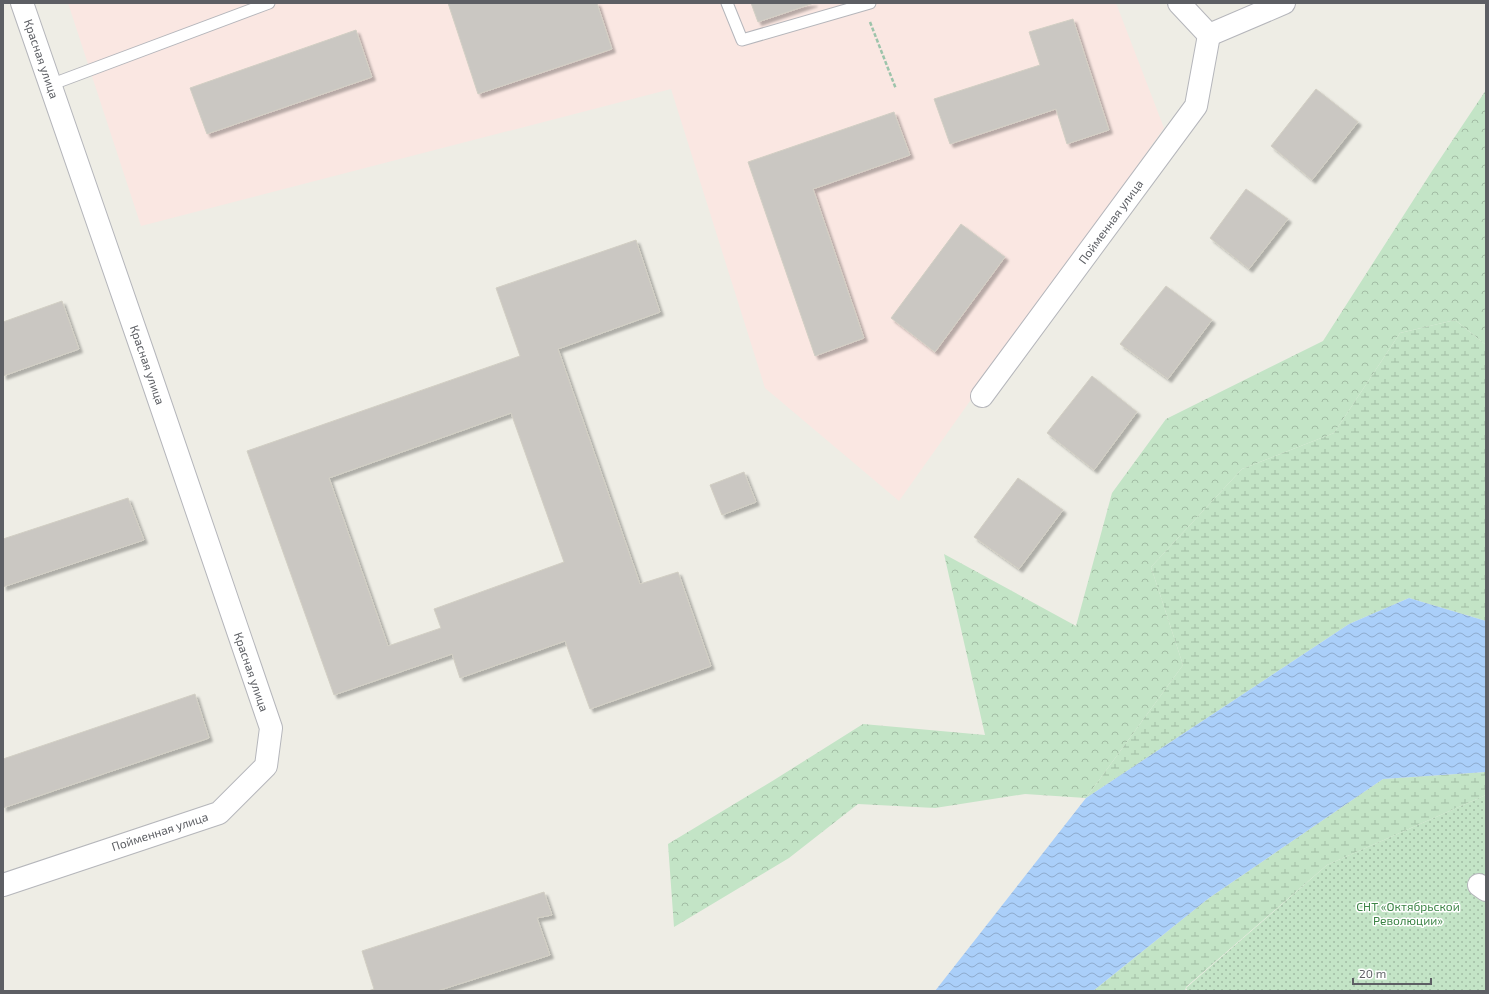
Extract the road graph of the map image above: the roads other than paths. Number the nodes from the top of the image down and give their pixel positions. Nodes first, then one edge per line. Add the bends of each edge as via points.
1 (22, 3) edge
2 (270, 3) edge
3 (727, 3) edge
4 (1179, 3) edge
5 (1284, 3) edge
6 (867, 4) edge
7 (1209, 35) junction
8 (50, 86) junction
9 (982, 396) dead end
10 (271, 728) joint
11 (1486, 883) edge
12 (3, 885) edge
13 (1486, 890) edge

1 - 8 street, Красная улица
2 - 8 lane
3 - 6 lane via 742,40
4 - 7 street
5 - 7 street
7 - 9 street, Пойменная улица via 1196,106
8 - 10 street, Красная улица
10 - 12 street, Пойменная улица via 266,766 219,813
11 - 13 street via 1479,885

